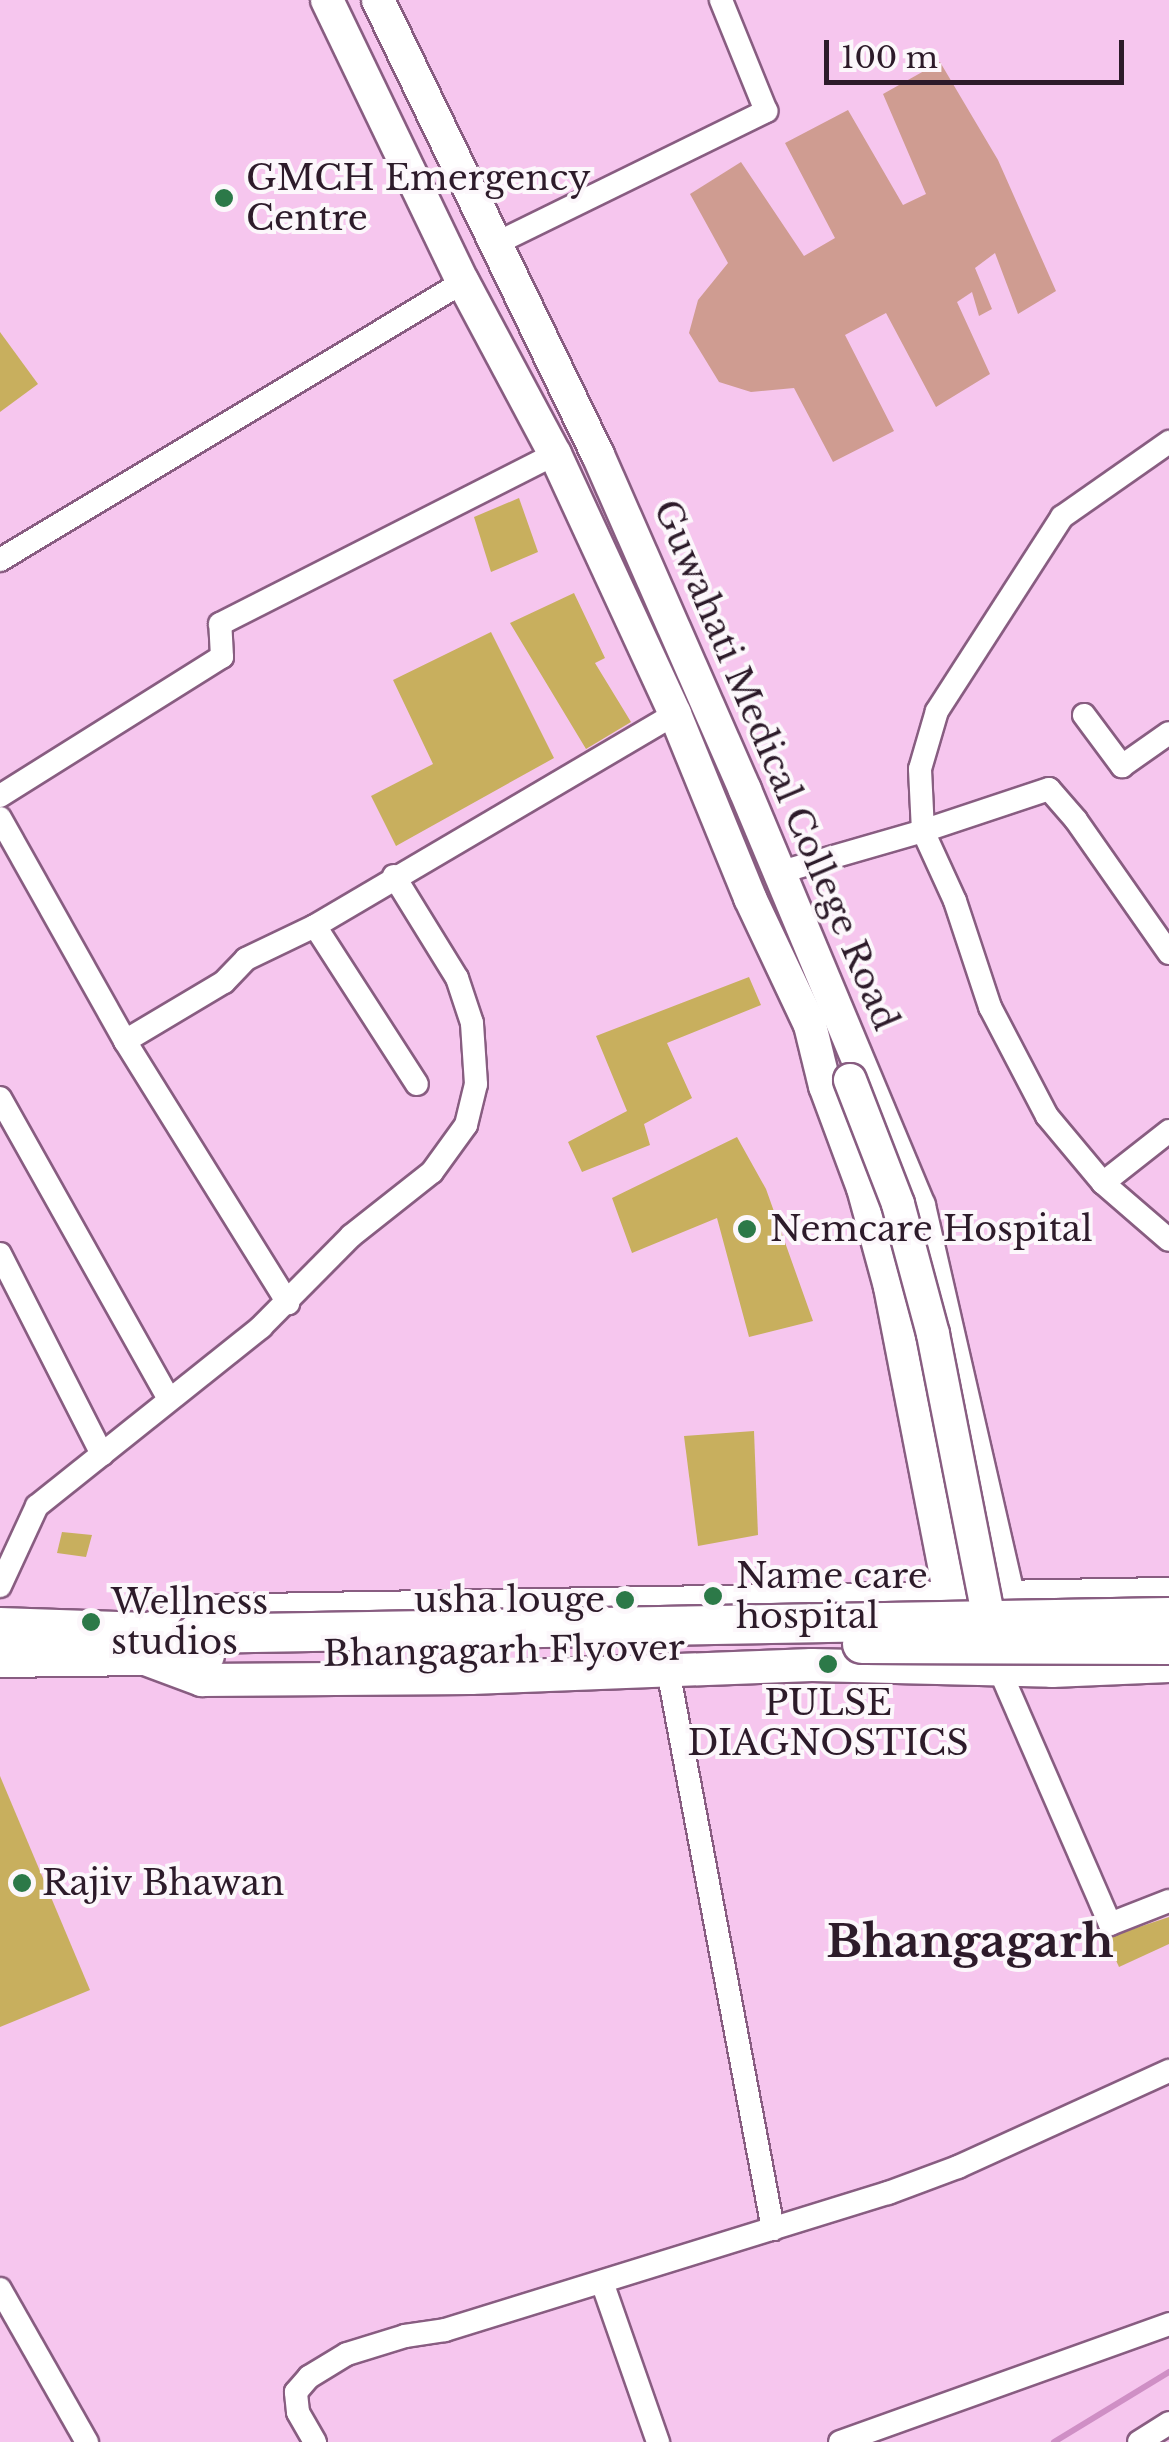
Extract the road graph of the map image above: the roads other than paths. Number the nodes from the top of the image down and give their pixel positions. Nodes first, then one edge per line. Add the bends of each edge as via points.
1 (327, 0) edge
2 (378, 0) edge
3 (721, 0) edge
4 (497, 242) junction
5 (463, 282) junction
6 (1166, 451) edge
7 (555, 454) junction
8 (0, 560) edge
9 (675, 714) junction
10 (1084, 715) dead end
11 (1169, 732) edge
12 (0, 796) edge
13 (0, 818) edge
14 (923, 831) junction
15 (780, 872) junction
16 (394, 876) junction
17 (315, 926) junction
18 (1169, 953) edge
19 (828, 1027) junction
20 (125, 1042) junction
21 (418, 1084) dead end
22 (0, 1098) edge
23 (1169, 1131) edge
24 (1103, 1183) junction
25 (1169, 1240) edge
26 (0, 1254) edge
27 (288, 1302) junction
28 (168, 1399) junction
29 (102, 1454) junction
30 (0, 1586) edge
31 (950, 1595) junction
32 (894, 1598) junction
33 (999, 1607) junction
34 (1167, 1607) edge
35 (0, 1627) edge
36 (139, 1644) junction
37 (201, 1644) junction
38 (1169, 1644) edge
39 (0, 1658) edge
40 (1169, 1666) edge
41 (899, 1669) junction
42 (668, 1670) junction
43 (1000, 1671) junction
44 (1169, 1901) edge
45 (1169, 2072) edge
46 (773, 2229) junction
47 (602, 2282) junction
48 (0, 2288) edge
49 (1169, 2324) edge
50 (1169, 2422) edge
51 (87, 2442) edge
52 (315, 2442) edge
53 (658, 2442) edge
54 (840, 2442) edge
55 (1139, 2442) edge

1 - 5 main road, Guwahati Medical College Road
2 - 4 main road, Guwahati Medical College Road
3 - 4 street via 766,112
4 - 15 main road, Guwahati Medical College Road
5 - 7 main road, Guwahati Medical College Road
5 - 8 street
6 - 14 street via 1062,517 937,711 920,768
7 - 9 main road, Guwahati Medical College Road
7 - 12 street via 220,624 222,657
9 - 16 street
9 - 19 main road, Guwahati Medical College Road via 750,898
10 - 11 street via 1122,766
13 - 20 street
14 - 15 street
14 - 18 street via 1049,789
14 - 24 street via 990,1007 1047,1116
15 - 19 main road, Guwahati Medical College Road
16 - 17 street
16 - 27 street via 457,978 472,1023 476,1084 466,1125 432,1172 351,1236
17 - 20 street via 246,959 224,982
17 - 21 street
19 - 31 main road, Guwahati Medical College Road via 824,1086 863,1188 890,1287
19 - 33 main road, bridge via 898,1204
19 - 33 main road, Guwahati Medical College Road via 919,1206
20 - 27 street
22 - 28 street
23 - 24 street
24 - 25 street
26 - 29 street
27 - 28 street
28 - 29 street
29 - 30 street via 37,1506
31 - 32 main road
31 - 33 main road
32 - 36 main road via 203,1611
32 - 41 main road
33 - 34 main road, Bhangagarh Flyover, bridge
33 - 37 main road, Bhangagarh Flyover, bridge
35 - 36 main road
36 - 37 main road, Bhangagarh Flyover
36 - 39 main road
36 - 42 main road via 202,1680
37 - 38 main road, Bhangagarh Flyover, bridge
40 - 43 main road
41 - 42 main road via 812,1664
41 - 43 main road
42 - 46 street
43 - 44 street via 1110,1924
45 - 46 street via 958,2167
46 - 47 street
47 - 52 street via 347,2354 296,2392 298,2412
47 - 53 street
48 - 51 street
49 - 54 street
50 - 55 street

